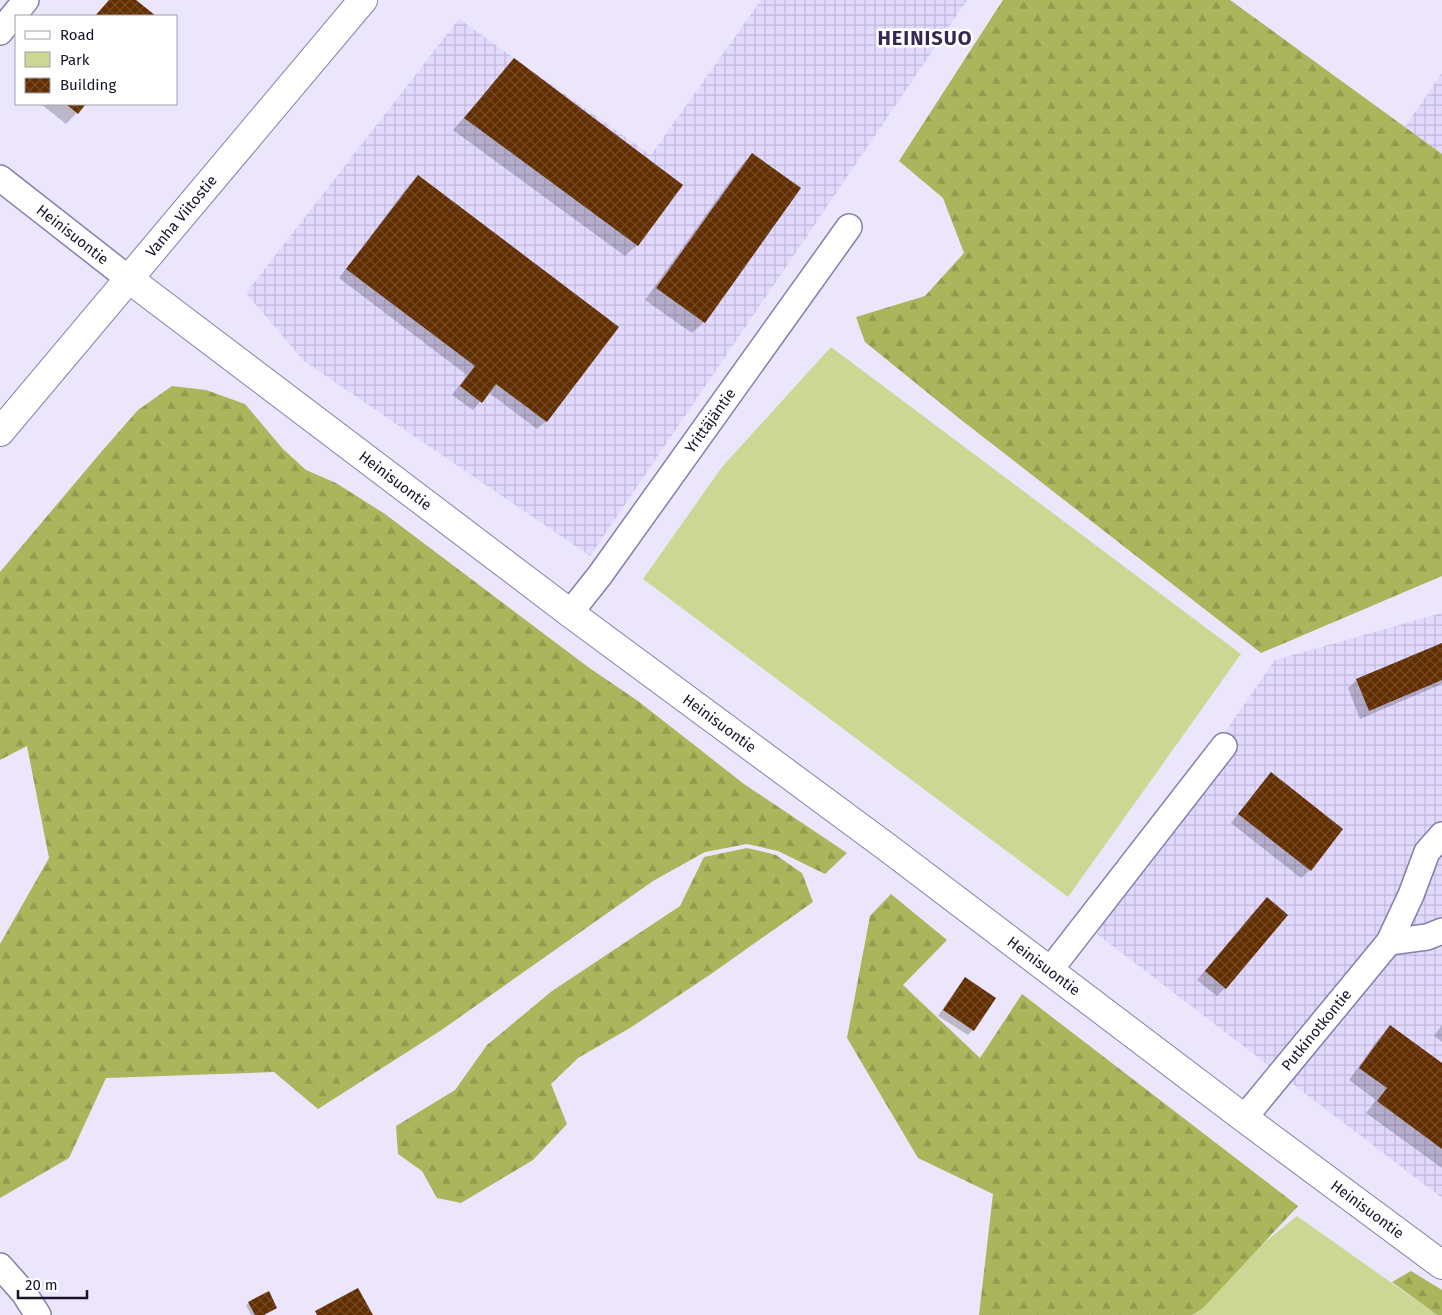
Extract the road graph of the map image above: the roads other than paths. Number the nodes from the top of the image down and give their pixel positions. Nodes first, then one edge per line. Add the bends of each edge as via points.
1 (26, 0) edge
2 (363, 0) edge
3 (0, 32) edge
4 (0, 178) edge
5 (849, 227) dead end
6 (129, 279) junction
7 (0, 432) edge
8 (570, 613) junction
9 (1224, 746) dead end
10 (1442, 834) edge
11 (1442, 931) edge
12 (1389, 942) junction
13 (1050, 970) junction
14 (1244, 1118) junction
15 (1442, 1265) edge
16 (0, 1266) edge
17 (38, 1315) edge

1 - 3 street
2 - 6 street, Vanha Viitostie
4 - 6 street, Heinisuontie
5 - 8 street, Yrittäjäntie
6 - 7 street, Vanha Viitostie
6 - 8 street, Heinisuontie
8 - 13 street, Heinisuontie
9 - 13 street
10 - 12 street, Putkinotkontie via 1427,852
11 - 12 street via 1427,937
12 - 14 street, Putkinotkontie
13 - 14 street, Heinisuontie
14 - 15 street, Heinisuontie
16 - 17 street

